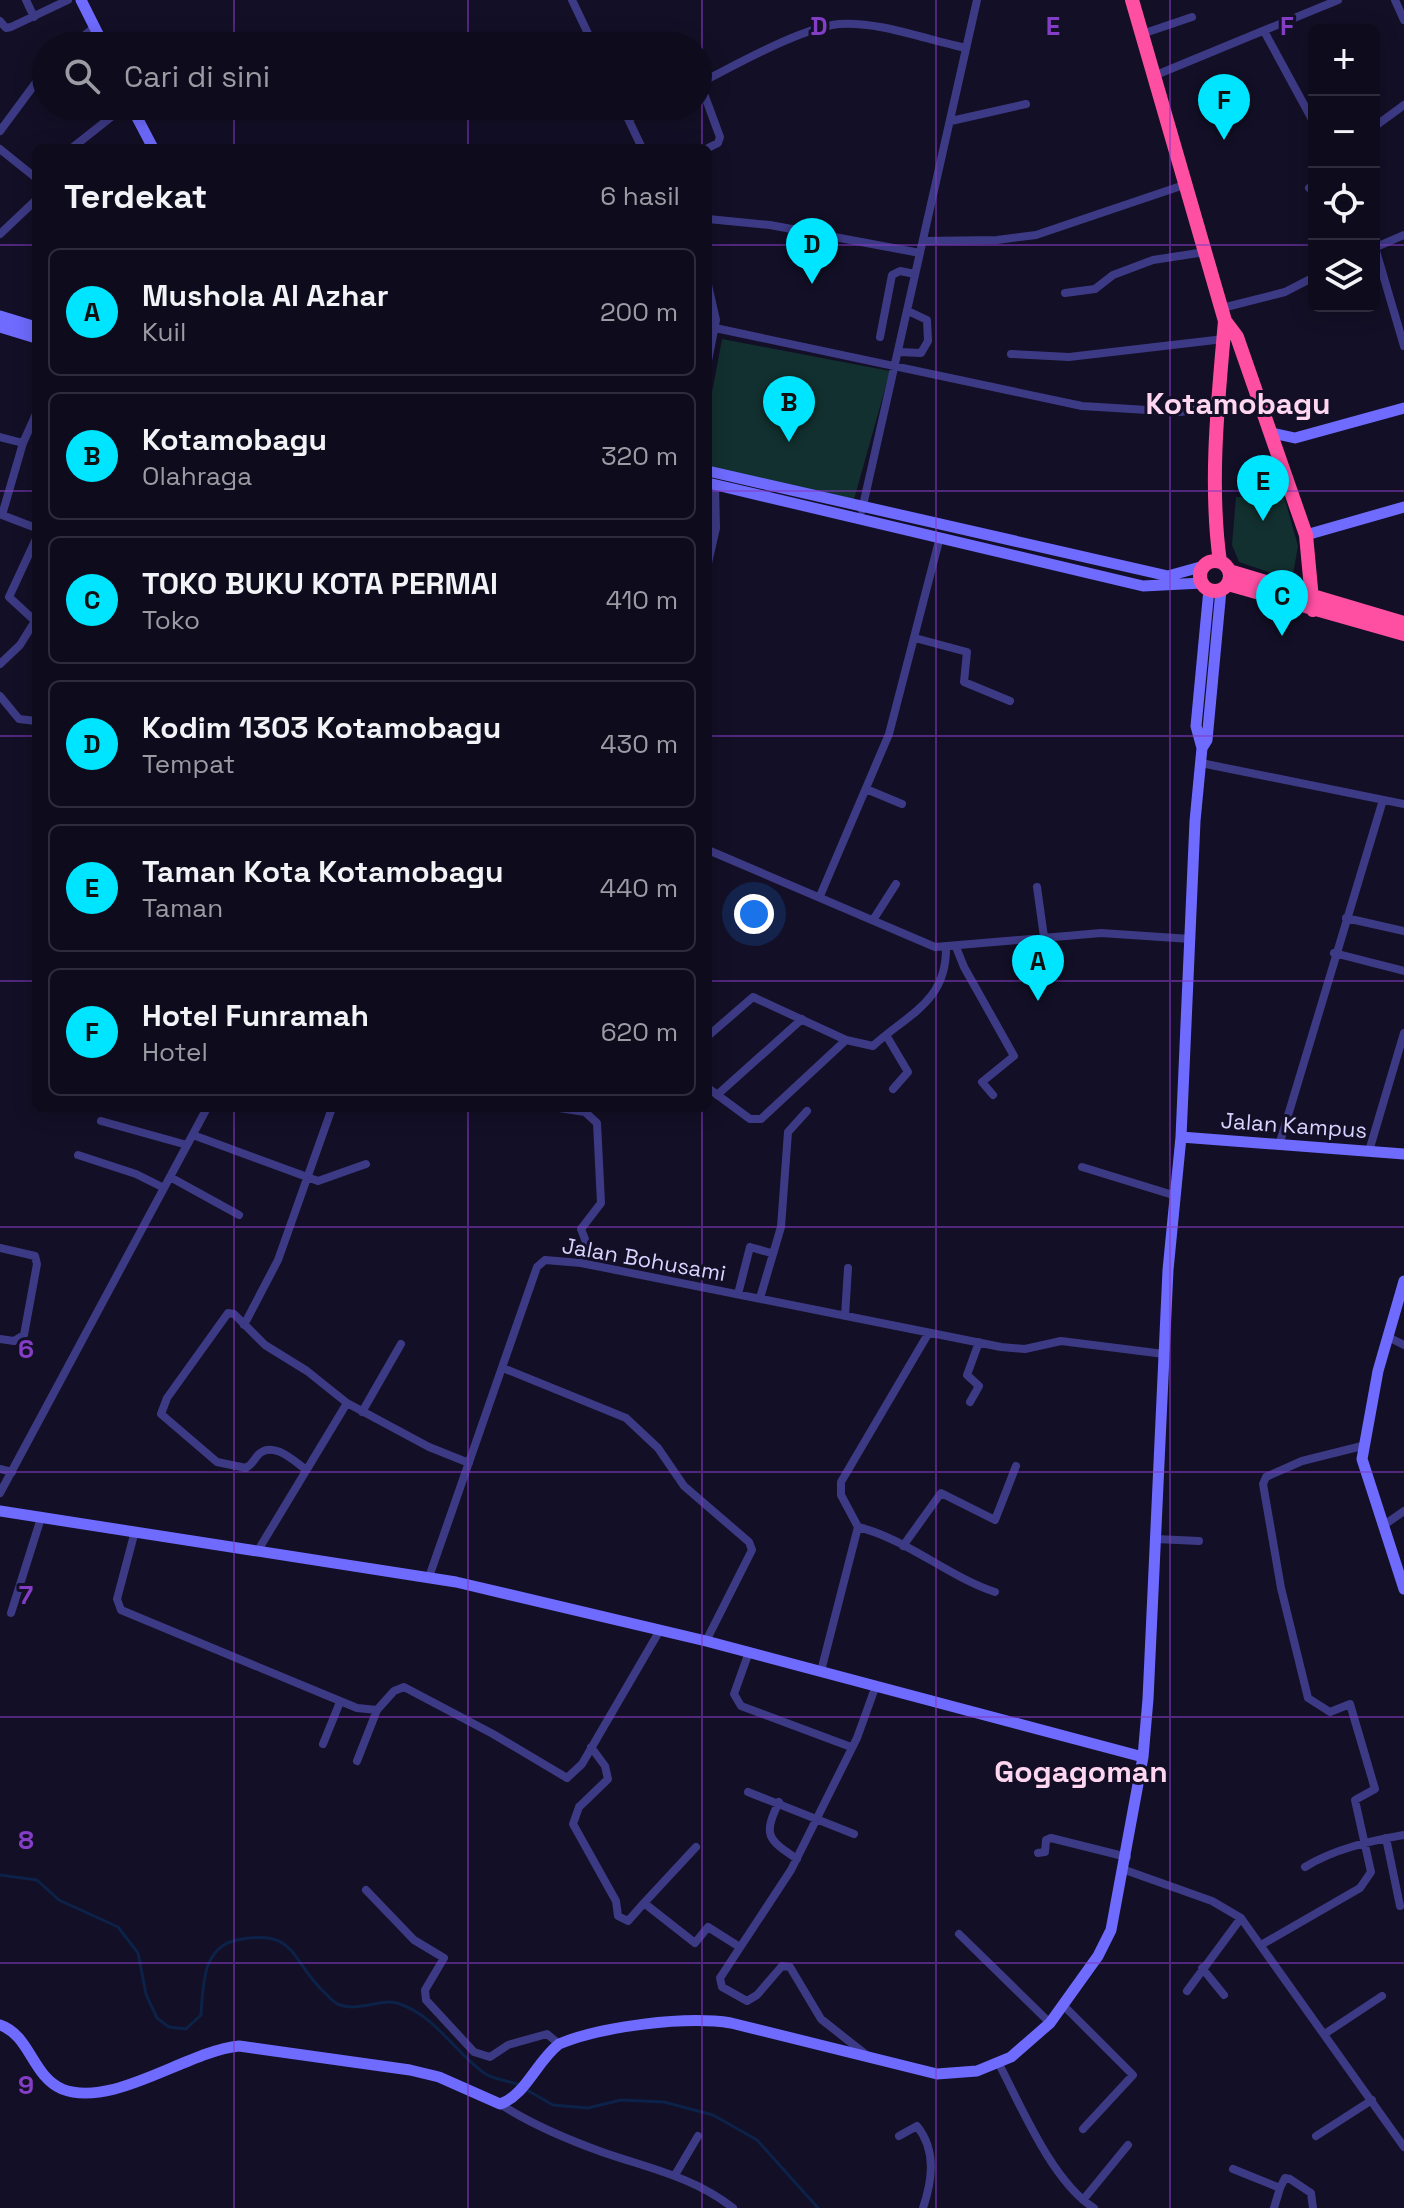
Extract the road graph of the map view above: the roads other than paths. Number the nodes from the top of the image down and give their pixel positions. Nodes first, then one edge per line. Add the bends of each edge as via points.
1 (26, 0) edge
2 (68, 0) edge
3 (81, 0) edge
4 (587, 0) edge
5 (977, 0) edge
6 (1132, 0) edge
7 (1338, 0) edge
8 (1395, 0) edge
9 (574, 4) edge
10 (34, 17) junction
11 (1192, 17) dead end
12 (1404, 20) edge
13 (2, 27) edge
14 (95, 27) junction
15 (1264, 31) junction
16 (89, 32) edge
17 (97, 32) edge
18 (587, 32) edge
19 (1142, 34) junction
20 (966, 48) junction
21 (1156, 75) junction
22 (712, 78) edge
23 (32, 88) edge
24 (1026, 104) dead end
25 (1404, 105) edge
26 (1308, 112) edge
27 (712, 117) edge
28 (109, 120) edge
29 (136, 120) edge
30 (628, 120) edge
31 (951, 121) junction
32 (1380, 123) edge
33 (0, 131) edge
34 (77, 144) edge
35 (151, 144) edge
36 (640, 144) edge
37 (712, 146) edge
38 (0, 149) edge
39 (32, 175) edge
40 (1184, 185) junction
41 (32, 203) edge
42 (712, 219) edge
43 (1, 230) edge
44 (1404, 235) edge
45 (923, 241) junction
46 (1380, 244) edge
47 (1205, 252) junction
48 (920, 253) junction
49 (1380, 266) edge
50 (915, 274) junction
51 (1308, 280) edge
52 (1065, 293) dead end
53 (908, 311) junction
54 (1224, 314) junction
55 (0, 316) edge
56 (32, 326) edge
57 (0, 327) edge
58 (712, 328) edge
59 (32, 337) edge
60 (880, 337) dead end
61 (1224, 339) junction
62 (1404, 346) edge
63 (900, 352) junction
64 (1011, 354) dead end
65 (1220, 365) junction
66 (1246, 365) junction
67 (897, 368) junction
68 (1220, 406) junction
69 (1404, 408) edge
70 (32, 423) edge
71 (1272, 433) junction
72 (0, 437) edge
73 (1295, 438) junction
74 (23, 443) junction
75 (1279, 456) junction
76 (712, 472) edge
77 (712, 484) edge
78 (712, 493) edge
79 (863, 507) junction
80 (1404, 507) edge
81 (1, 515) edge
82 (860, 520) junction
83 (32, 527) edge
84 (1306, 535) junction
85 (940, 537) junction
86 (712, 546) edge
87 (32, 548) edge
88 (1204, 566) joint
89 (1218, 580) junction
90 (1313, 604) junction
91 (32, 617) edge
92 (1404, 623) edge
93 (32, 627) edge
94 (1404, 634) edge
95 (915, 638) junction
96 (0, 664) edge
97 (0, 696) edge
98 (1010, 701) dead end
99 (32, 721) edge
100 (1201, 763) junction
101 (866, 789) junction
102 (1383, 800) junction
103 (902, 804) dead end
104 (1404, 804) edge
105 (712, 852) edge
106 (896, 884) dead end
107 (1037, 887) dead end
108 (820, 896) junction
109 (1346, 918) junction
110 (873, 920) junction
111 (1404, 931) edge
112 (1044, 937) junction
113 (1191, 939) junction
114 (956, 947) junction
115 (946, 949) junction
116 (1334, 953) junction
117 (1404, 971) edge
118 (802, 1019) junction
119 (712, 1033) edge
120 (1404, 1033) edge
121 (886, 1035) junction
122 (846, 1040) junction
123 (893, 1089) dead end
124 (712, 1091) edge
125 (717, 1095) junction
126 (993, 1095) dead end
127 (807, 1111) dead end
128 (205, 1112) edge
129 (331, 1112) edge
130 (585, 1112) edge
131 (101, 1121) dead end
132 (193, 1135) junction
133 (1181, 1137) junction
134 (1280, 1142) junction
135 (187, 1145) junction
136 (1369, 1151) junction
137 (1404, 1154) edge
138 (78, 1155) dead end
139 (366, 1164) dead end
140 (1082, 1167) dead end
141 (170, 1177) junction
142 (306, 1178) junction
143 (164, 1188) junction
144 (1173, 1195) junction
145 (239, 1215) dead end
146 (0, 1248) edge
147 (771, 1253) junction
148 (581, 1263) junction
149 (848, 1268) dead end
150 (1404, 1281) edge
151 (738, 1294) junction
152 (760, 1298) junction
153 (845, 1316) junction
154 (244, 1325) junction
155 (928, 1334) junction
156 (1388, 1337) junction
157 (0, 1339) edge
158 (979, 1342) junction
159 (401, 1344) dead end
160 (1404, 1345) edge
161 (1164, 1354) junction
162 (503, 1368) junction
163 (970, 1402) dead end
164 (347, 1403) junction
165 (362, 1412) junction
166 (1362, 1446) junction
167 (469, 1463) junction
168 (1016, 1466) dead end
169 (0, 1469) edge
170 (305, 1469) junction
171 (12, 1472) junction
172 (0, 1493) edge
173 (0, 1511) edge
174 (1404, 1511) edge
175 (41, 1518) junction
176 (1384, 1525) junction
177 (858, 1527) junction
178 (135, 1531) junction
179 (1156, 1539) junction
180 (1199, 1541) dead end
181 (903, 1546) junction
182 (257, 1552) junction
183 (429, 1577) junction
184 (1404, 1589) edge
185 (995, 1592) dead end
186 (11, 1613) dead end
187 (660, 1630) junction
188 (706, 1641) junction
189 (749, 1652) junction
190 (821, 1671) junction
191 (875, 1688) junction
192 (340, 1702) junction
193 (377, 1710) junction
194 (323, 1744) dead end
195 (591, 1747) junction
196 (851, 1747) junction
197 (1143, 1757) junction
198 (357, 1761) dead end
199 (748, 1792) dead end
200 (779, 1802) junction
201 (817, 1817) junction
202 (854, 1834) dead end
203 (1404, 1835) edge
204 (1386, 1838) junction
205 (1364, 1842) junction
206 (696, 1847) dead end
207 (1038, 1853) dead end
208 (1127, 1857) junction
209 (797, 1859) junction
210 (1305, 1867) dead end
211 (1125, 1870) junction
212 (366, 1890) dead end
213 (644, 1903) junction
214 (1400, 1906) dead end
215 (1241, 1918) junction
216 (959, 1934) dead end
217 (1261, 1945) junction
218 (738, 1946) junction
219 (1202, 1968) junction
220 (1187, 1991) dead end
221 (1224, 1995) dead end
222 (1382, 1996) dead end
223 (1063, 2005) junction
224 (1050, 2023) junction
225 (0, 2025) edge
226 (1326, 2033) junction
227 (559, 2044) junction
228 (869, 2057) junction
229 (999, 2064) junction
230 (1372, 2100) junction
231 (500, 2104) junction
232 (1083, 2129) dead end
233 (698, 2136) dead end
234 (899, 2136) dead end
235 (1316, 2136) dead end
236 (1128, 2145) dead end
237 (1404, 2147) edge
238 (1233, 2169) dead end
239 (675, 2175) junction
240 (1280, 2188) junction
241 (1083, 2200) junction
242 (733, 2208) edge
243 (923, 2208) edge
244 (1094, 2208) edge
245 (1274, 2208) edge
246 (1313, 2208) edge

1 - 10 street
2 - 10 street
3 - 14 street
4 - 9 street
5 - 20 street
6 - 19 highway
7 - 15 street
8 - 12 street
9 - 18 street
10 - 13 street
11 - 19 street
14 - 16 street
14 - 17 street
15 - 21 street
15 - 26 street
19 - 21 highway
20 - 22 street via 838,24
20 - 31 street
21 - 40 highway
23 - 33 street
24 - 31 street
25 - 32 street
27 - 37 street via 720,137
28 - 34 street
29 - 35 street
30 - 36 street
31 - 45 street
38 - 39 street
40 - 45 street via 1036,235
40 - 47 highway
41 - 43 street
42 - 48 street
44 - 46 street
45 - 48 street
47 - 52 street via 1153,260 1113,275 1095,289
47 - 54 highway
48 - 50 street
49 - 62 street
50 - 53 street
50 - 60 street via 892,275
51 - 54 street
53 - 63 street
53 - 63 street via 927,320 928,341 921,353
54 - 61 highway
54 - 66 highway
55 - 56 street
57 - 59 street
58 - 67 street
61 - 64 street via 1069,357
61 - 65 highway
63 - 67 street
65 - 66 highway
65 - 68 highway
66 - 71 highway
67 - 68 street via 1082,406 1180,412
67 - 79 street
68 - 89 highway
69 - 73 street
70 - 74 street
71 - 73 street
71 - 75 highway
72 - 74 street
73 - 75 street
74 - 81 street
75 - 84 highway
76 - 79 street
77 - 82 street
78 - 86 street
79 - 82 street
79 - 88 street via 1168,576
80 - 84 street
81 - 83 street
82 - 85 street
84 - 90 highway
85 - 89 street via 1143,586
85 - 95 street
87 - 91 street via 9,597
88 - 89 highway
89 - 90 highway
89 - 100 street
90 - 92 highway
90 - 94 highway
93 - 96 street
95 - 98 street via 967,652 964,682
95 - 101 street via 898,707
97 - 99 street via 19,719
100 - 102 street
100 - 113 street
101 - 103 street
101 - 108 street
102 - 104 street
102 - 109 street
105 - 108 street
106 - 110 street
107 - 112 street
108 - 110 street
109 - 111 street
109 - 116 street
110 - 115 street via 926,946
112 - 113 street via 1101,933
112 - 114 street
113 - 133 street
114 - 115 street
114 - 126 street via 1014,1056 982,1082
115 - 121 street via 944,979
116 - 117 street
116 - 134 street
118 - 119 street via 753,997
118 - 122 street
118 - 125 street
120 - 136 street
121 - 122 street via 868,1048
121 - 123 street via 908,1072
122 - 125 street via 761,1119 750,1119
124 - 125 street
127 - 147 street via 788,1132 782,1220
128 - 132 street
129 - 142 street
130 - 148 street via 597,1123 601,1203 581,1229 588,1247
131 - 135 street
132 - 135 street
132 - 142 street
133 - 134 street, Jalan Kampus
133 - 144 street
134 - 136 street, Jalan Kampus
135 - 141 street
136 - 137 street, Jalan Kampus
138 - 143 street
139 - 142 street via 325,1180
140 - 144 street
141 - 143 street
141 - 145 street
142 - 154 street via 278,1260
143 - 171 street
144 - 161 street
146 - 157 street via 28,1252 37,1264 24,1335 14,1341
147 - 151 street via 750,1247
147 - 152 street
148 - 151 street, Jalan Bohusami
148 - 162 street, Jalan Bohusami via 545,1260 537,1267
149 - 153 street
150 - 156 street
151 - 152 street, Jalan Bohusami
152 - 153 street, Jalan Bohusami
153 - 155 street, Jalan Bohusami
154 - 164 street
154 - 170 street via 232,1313 223,1316 161,1414 217,1462 246,1468 270,1450
155 - 158 street, Jalan Bohusami
155 - 177 street via 841,1482 844,1502
156 - 160 street
156 - 166 street
158 - 161 street, Jalan Bohusami via 1025,1349 1061,1341
158 - 163 street via 967,1375 979,1386
159 - 165 street
161 - 179 street
162 - 167 street, Jalan Bohusami
162 - 188 street via 626,1418 658,1448 684,1486 749,1542 752,1550
164 - 165 street
164 - 170 street
165 - 167 street
166 - 176 street
166 - 205 street via 1302,1461 1266,1477 1263,1484 1308,1698 1330,1712 1350,1704 1376,1785 1355,1800
167 - 183 street, Jalan Bohusami
168 - 181 street via 995,1520 941,1493
169 - 171 street
170 - 182 street
171 - 172 street
173 - 175 street
174 - 176 street
175 - 178 street
175 - 186 street
176 - 184 street
177 - 181 street
177 - 190 street
178 - 182 street
178 - 192 street via 117,1599 121,1610
179 - 180 street
179 - 197 street
181 - 185 street
182 - 183 street
183 - 187 street
187 - 188 street
187 - 195 street
188 - 189 street
189 - 190 street
189 - 196 street via 734,1694 741,1706
190 - 191 street
191 - 196 street
191 - 197 street
192 - 193 street
192 - 194 street
193 - 195 street via 404,1687 567,1778
193 - 198 street
195 - 213 street via 608,1779 579,1807 573,1824 616,1901 618,1916 628,1921
196 - 201 street
197 - 208 street
199 - 200 street
200 - 201 street
200 - 209 street via 768,1832 776,1845
201 - 202 street
201 - 209 street
203 - 204 street
204 - 205 street
204 - 214 street
205 - 210 street
205 - 217 street via 1371,1872 1366,1883
206 - 213 street
207 - 208 street via 1045,1852 1051,1838
208 - 211 street
209 - 218 street
211 - 215 street via 1212,1901
211 - 223 street via 1106,1942
212 - 227 street via 414,1940 444,1958 425,1990 426,2000 474,2052 490,2057 508,2045 547,2034
213 - 218 street via 695,1943 708,1927
215 - 217 street
215 - 219 street
216 - 224 street
217 - 226 street
218 - 228 street via 720,1978 722,1987 747,2001 782,1966 790,1967 821,2019
219 - 220 street
219 - 221 street
222 - 226 street
223 - 224 street
223 - 232 street via 1133,2075
224 - 229 street
225 - 231 street via 17,2035 48,2080 70,2092 127,2085 214,2050 239,2046 410,2070
226 - 230 street
227 - 228 street via 695,2019
227 - 231 street via 544,2056 520,2093
228 - 229 street via 950,2075
229 - 241 street via 1041,2143
230 - 235 street
230 - 237 street
231 - 239 street via 578,2143
233 - 239 street
234 - 243 street via 914,2126 922,2132 933,2175
236 - 241 street
238 - 240 street
239 - 242 street
240 - 245 street
240 - 246 street via 1285,2178 1290,2179 1311,2193
241 - 244 street

